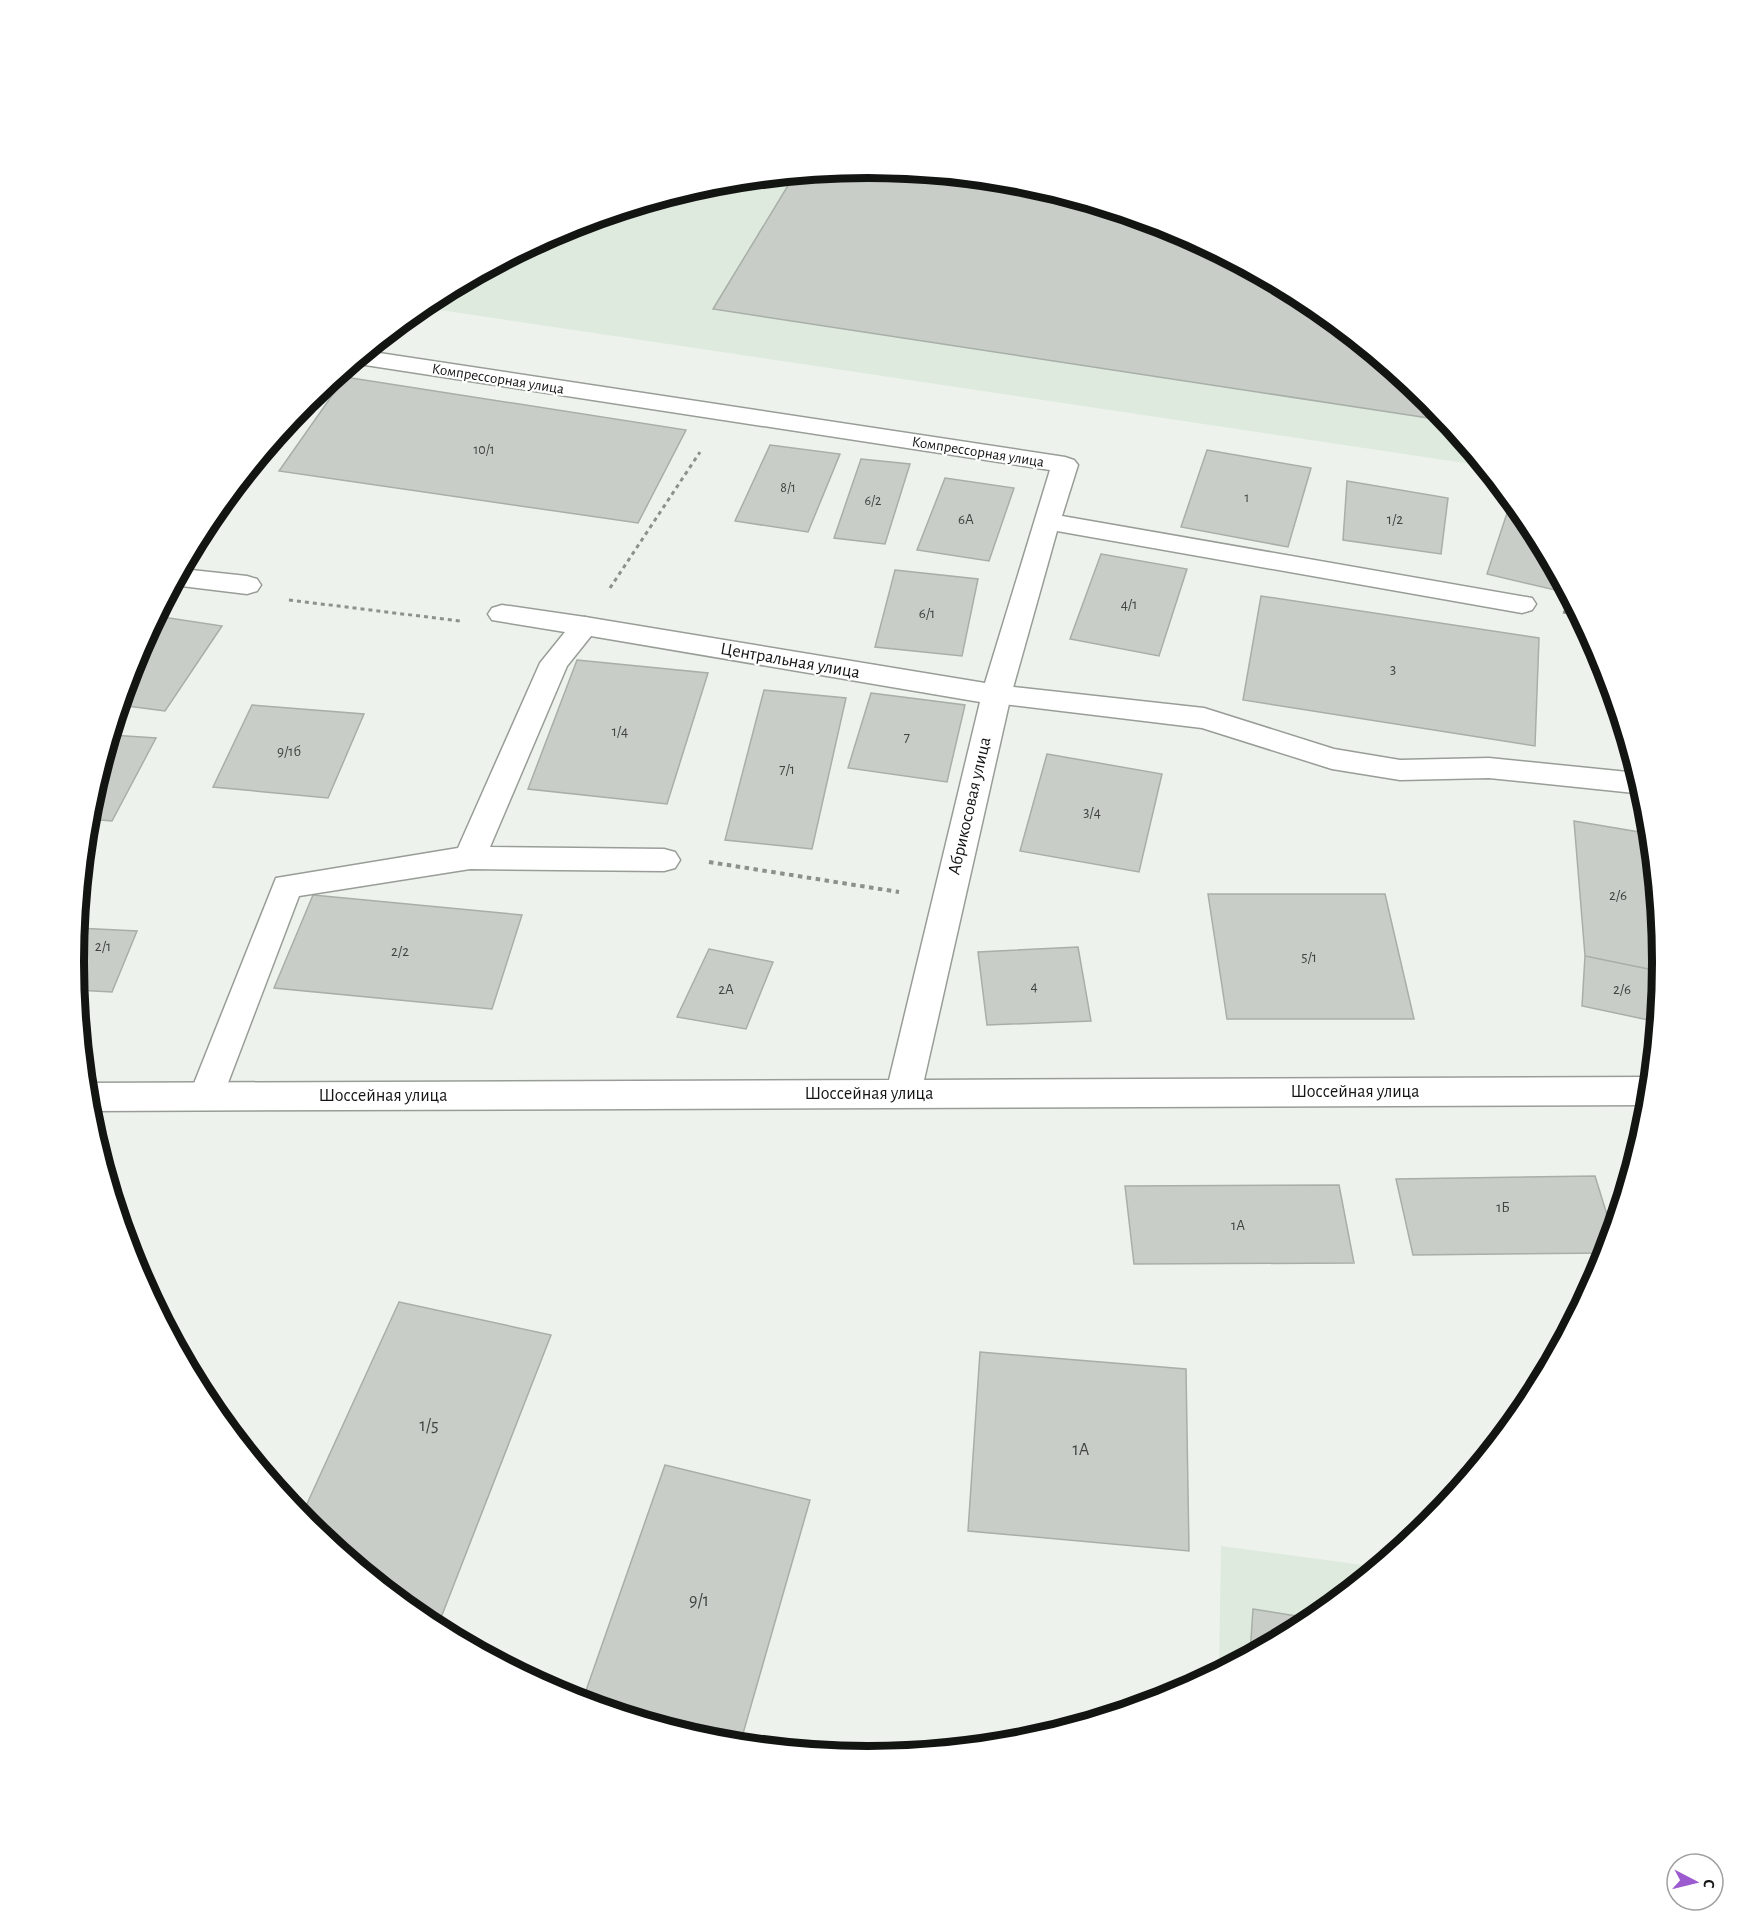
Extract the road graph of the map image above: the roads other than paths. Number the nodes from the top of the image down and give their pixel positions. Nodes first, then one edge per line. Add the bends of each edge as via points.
1 (368, 359) edge
2 (1047, 520) junction
3 (185, 578) edge
4 (247, 585) road end
5 (1522, 604) dead end
6 (502, 614) road end
7 (585, 626) junction
8 (996, 695) junction
9 (1632, 783) edge
10 (471, 858) junction
11 (664, 860) road end
12 (1642, 1091) edge
13 (903, 1094) junction
14 (206, 1096) junction
15 (96, 1097) edge

1 - 2 street, Компрессорная улица via 1065,465
2 - 5 street
2 - 8 street, Абрикосовая улица
3 - 4 street
6 - 7 street, Центральная улица
7 - 8 street, Центральная улица
7 - 10 street via 554,663
8 - 9 street, Центральная улица via 1204,718 1332,759 1400,770 1489,768
8 - 13 street, Абрикосовая улица
10 - 11 street
10 - 14 street via 287,886
12 - 13 street, Шоссейная улица
13 - 14 street, Шоссейная улица
14 - 15 street, Шоссейная улица

